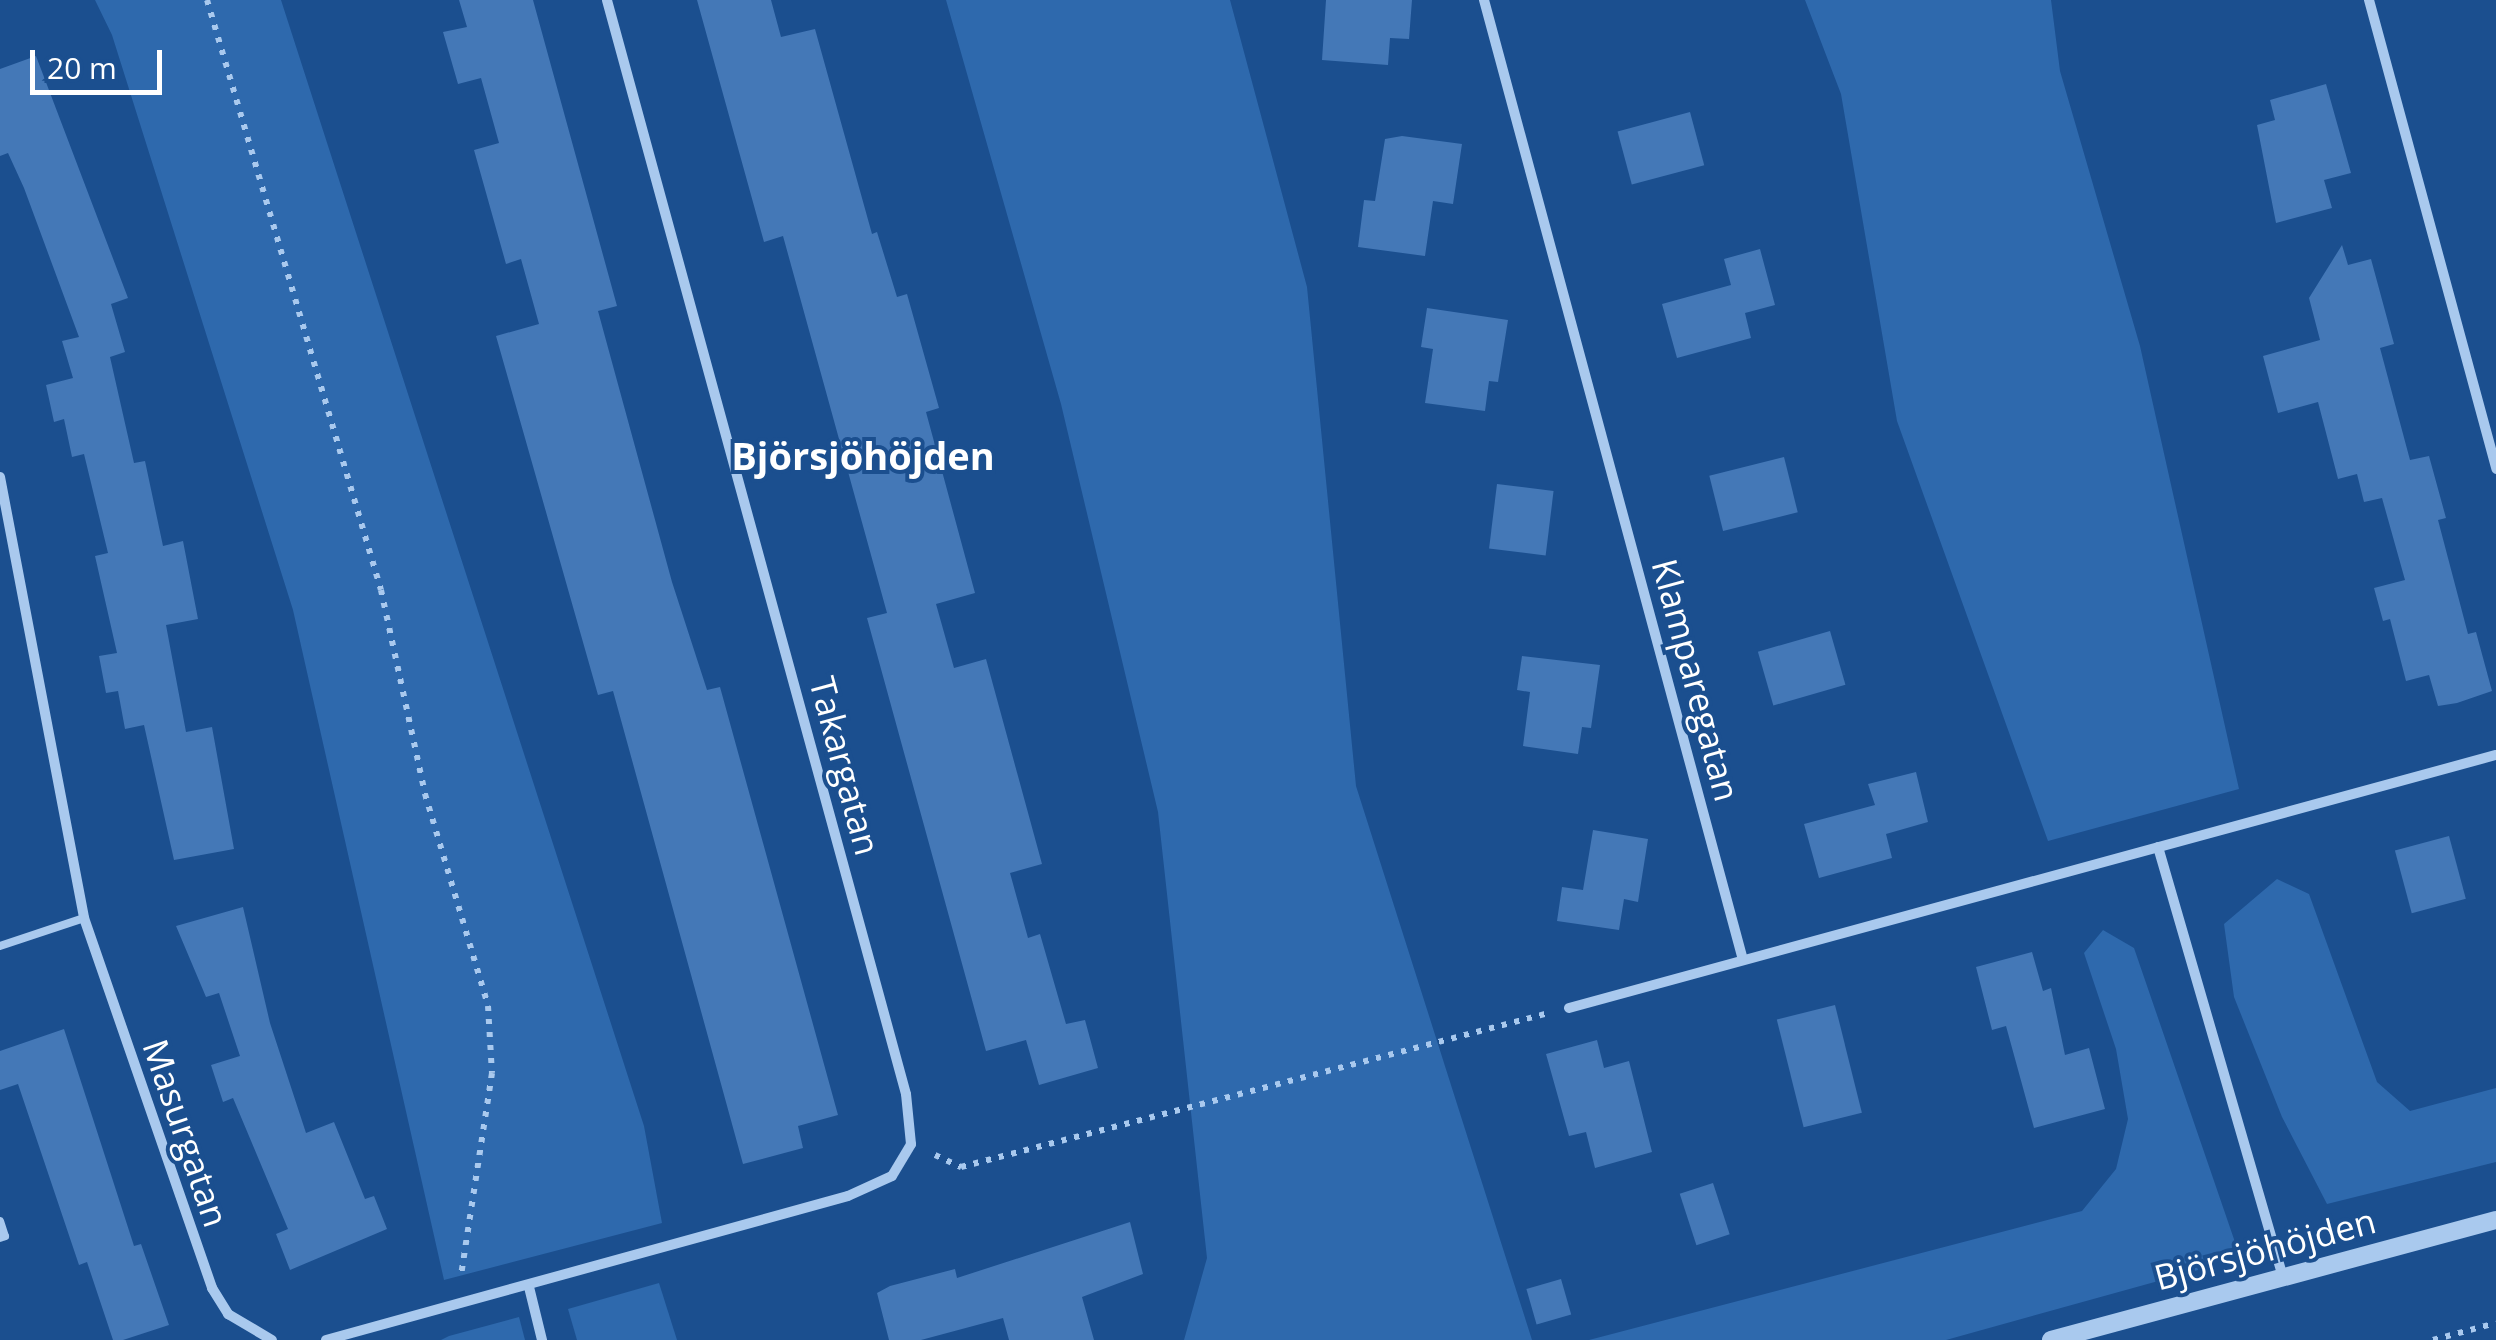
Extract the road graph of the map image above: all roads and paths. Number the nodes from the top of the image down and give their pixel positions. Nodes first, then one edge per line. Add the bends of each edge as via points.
1 (208, 0) edge
2 (608, 0) edge
3 (1484, 0) edge
4 (2370, 0) edge
5 (2496, 469) edge
6 (0, 477) edge
7 (2496, 755) edge
8 (2158, 847) junction
9 (84, 918) junction
10 (0, 946) edge
11 (1744, 960) junction
12 (1569, 1008) joint
13 (911, 1144) junction
14 (2496, 1220) edge
15 (0, 1222) edge
16 (0, 1238) edge
17 (2282, 1278) junction
18 (529, 1288) junction
19 (464, 1304) junction
20 (2496, 1323) edge
21 (272, 1340) edge
22 (326, 1340) edge
23 (542, 1340) edge
24 (2051, 1340) edge
25 (2433, 1340) edge

1 - 19 path via 381,590 425,794 488,1006 492,1073 460,1265
2 - 13 street, Takargatan via 906,1094
3 - 11 street, Klamparegatan
4 - 5 street
6 - 9 street, Masurgatan
7 - 8 street
8 - 11 street
8 - 17 street
9 - 10 lane
9 - 21 street, Masurgatan via 212,1288 228,1314
11 - 12 street
12 - 13 path via 961,1167
13 - 18 street via 892,1176 872,1188
14 - 17 street, Björsjöhöjden
15 - 16 lane
17 - 24 street, Björsjöhöjden
18 - 19 street
18 - 23 street
19 - 22 street
20 - 25 path

